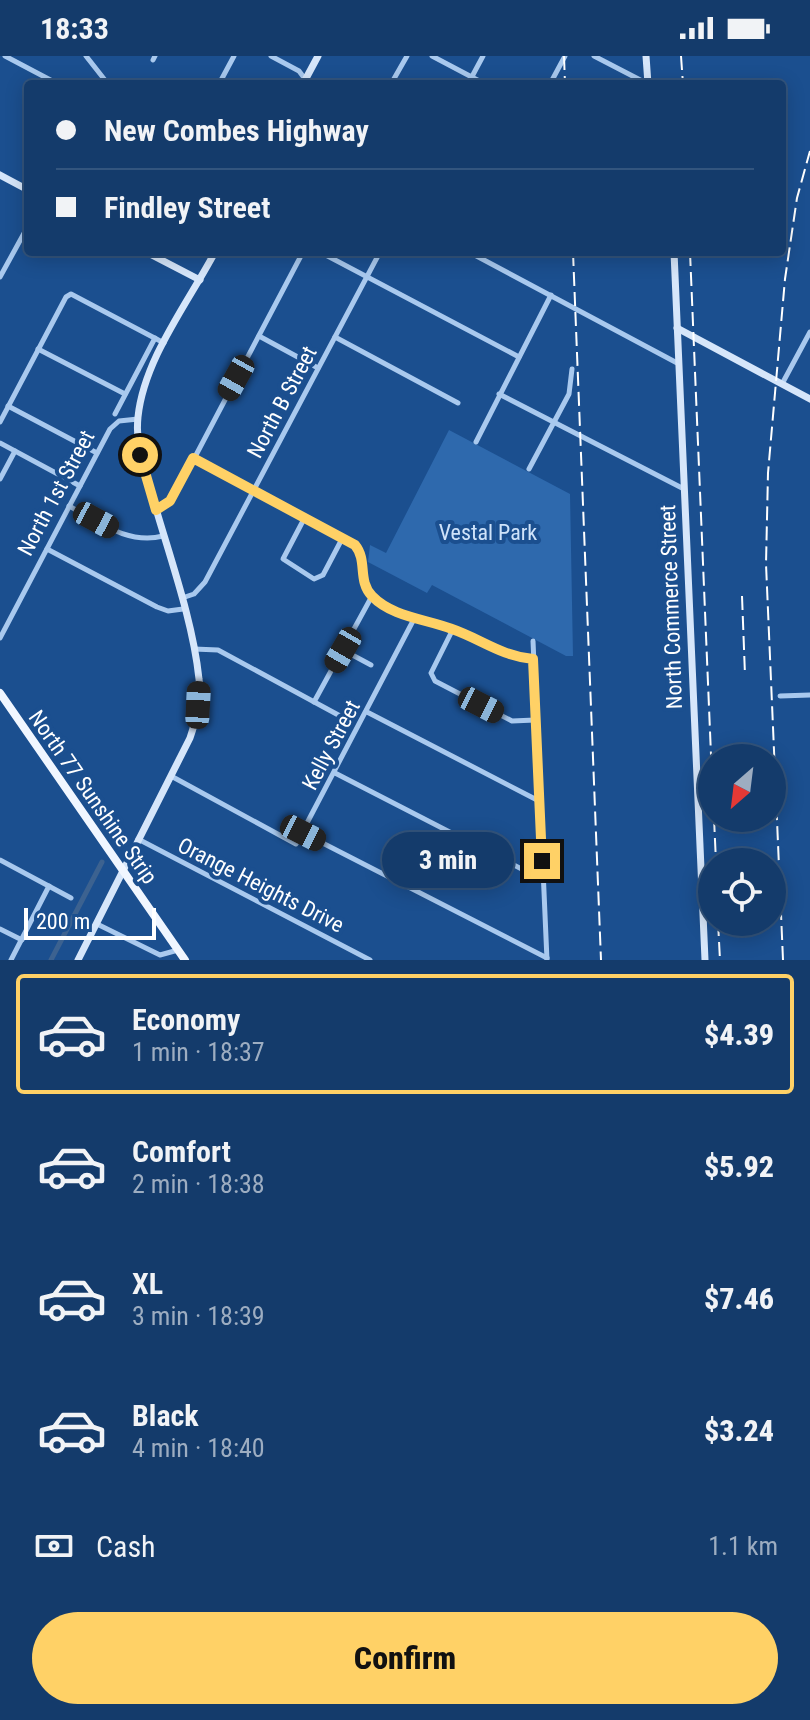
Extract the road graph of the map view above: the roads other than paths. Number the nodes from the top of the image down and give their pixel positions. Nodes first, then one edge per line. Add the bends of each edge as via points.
1 (5, 56) edge
2 (86, 56) edge
3 (234, 56) edge
4 (271, 56) edge
5 (318, 56) edge
6 (407, 56) edge
7 (432, 56) edge
8 (483, 56) edge
9 (565, 56) edge
10 (594, 56) edge
11 (646, 56) edge
12 (472, 77) junction
13 (50, 80) edge
14 (105, 80) edge
15 (221, 80) edge
16 (304, 80) edge
17 (306, 80) edge
18 (393, 80) edge
19 (470, 80) edge
20 (478, 80) edge
21 (552, 80) edge
22 (632, 80) edge
23 (648, 80) edge
24 (0, 175) edge
25 (24, 188) edge
26 (24, 233) edge
27 (154, 256) edge
28 (213, 256) edge
29 (301, 256) edge
30 (327, 256) edge
31 (378, 256) edge
32 (477, 256) edge
33 (674, 256) edge
34 (0, 277) edge
35 (366, 277) junction
36 (200, 280) junction
37 (551, 295) junction
38 (677, 328) junction
39 (810, 332) edge
40 (259, 336) junction
41 (335, 337) junction
42 (155, 338) junction
43 (165, 344) junction
44 (38, 349) junction
45 (519, 357) junction
46 (679, 364) junction
47 (318, 369) junction
48 (572, 369) dead end
49 (782, 384) junction
50 (125, 394) junction
51 (499, 394) junction
52 (810, 399) edge
53 (458, 403) dead end
54 (8, 406) junction
55 (115, 414) dead end
56 (138, 419) junction
57 (0, 422) edge
58 (553, 422) junction
59 (476, 442) dead end
60 (0, 443) edge
61 (15, 451) junction
62 (97, 453) junction
63 (193, 458) junction
64 (529, 469) dead end
65 (0, 479) edge
66 (80, 486) junction
67 (684, 489) junction
68 (254, 490) junction
69 (69, 506) junction
70 (156, 510) junction
71 (305, 517) junction
72 (163, 536) junction
73 (343, 537) junction
74 (47, 549) junction
75 (372, 596) junction
76 (180, 598) junction
77 (183, 609) junction
78 (414, 619) junction
79 (453, 629) junction
80 (0, 638) edge
81 (533, 641) dead end
82 (194, 649) junction
83 (343, 650) junction
84 (533, 659) junction
85 (371, 665) dead end
86 (0, 693) edge
87 (810, 695) edge
88 (780, 696) dead end
89 (314, 702) junction
90 (367, 712) junction
91 (342, 717) dead end
92 (536, 720) junction
93 (335, 773) junction
94 (170, 776) junction
95 (539, 801) junction
96 (303, 833) junction
97 (137, 839) junction
98 (0, 860) edge
99 (123, 872) junction
100 (543, 880) junction
101 (49, 886) junction
102 (71, 898) dead end
103 (97, 924) junction
104 (0, 929) edge
105 (22, 940) junction
106 (178, 950) junction
107 (547, 959) edge
108 (11, 960) edge
109 (78, 960) edge
110 (185, 960) edge
111 (370, 960) edge
112 (705, 960) edge

1 - 13 street
2 - 14 street
3 - 15 street
4 - 16 street via 299,71
5 - 17 street
6 - 18 street
7 - 12 street
8 - 12 street
9 - 21 street
10 - 22 street
11 - 23 street
12 - 19 street
12 - 20 street
24 - 25 street
26 - 34 street
27 - 36 street
28 - 36 street
29 - 40 street
30 - 35 street
31 - 35 street, North B Street
32 - 37 street
33 - 38 street, North Commerce Street
35 - 41 street, North B Street
35 - 45 street
36 - 43 street
37 - 45 street
37 - 46 street
38 - 46 street, North Commerce Street
38 - 49 street
39 - 49 street
40 - 47 street
40 - 63 street
41 - 47 street, North B Street
41 - 53 street
42 - 43 street
42 - 44 street via 71,294
42 - 50 street
43 - 56 street via 142,395
44 - 50 street
44 - 54 street
45 - 51 street
46 - 67 street, North Commerce Street
47 - 68 street, North B Street
48 - 58 street via 569,394
49 - 52 street
50 - 55 street
51 - 58 street
51 - 59 street
54 - 57 street
54 - 62 street
56 - 62 street, North 1st Street via 115,423
56 - 70 street via 140,455
58 - 64 street
58 - 67 street
60 - 61 street
61 - 65 street
61 - 66 street
62 - 66 street, North 1st Street
63 - 68 street
63 - 70 street via 170,501
66 - 69 street, North 1st Street
67 - 112 street, North Commerce Street
68 - 71 street
68 - 76 street, North B Street via 204,585
69 - 72 street via 122,534 142,539
69 - 74 street, North 1st Street
70 - 72 street
71 - 73 street
71 - 73 street via 283,559 296,570 314,579 323,575
72 - 76 street
73 - 75 street via 361,552 362,577
74 - 77 street via 157,607
74 - 80 street, North 1st Street
75 - 78 street
75 - 83 street
76 - 77 street
77 - 82 street
78 - 79 street
78 - 90 street, Kelly Street
79 - 84 street via 505,655
79 - 92 street via 431,673 435,681 512,721
81 - 84 street
82 - 89 street via 218,650
82 - 94 street via 198,710
83 - 85 street
83 - 89 street
84 - 92 street
86 - 99 main road, North 77 Sunshine Strip
87 - 88 street
89 - 91 street
90 - 93 street, Kelly Street
90 - 95 street
92 - 95 street
93 - 96 street, Kelly Street
93 - 100 street
94 - 96 street, Kelly Street via 296,844
94 - 97 street
95 - 100 street
96 - 107 street
97 - 99 street
97 - 111 street, Orange Heights Drive
98 - 101 street
99 - 103 street
99 - 106 main road, North 77 Sunshine Strip
100 - 107 street
101 - 102 street
101 - 105 street
103 - 106 street via 160,955
103 - 109 street
104 - 105 street
105 - 108 street
106 - 110 main road, North 77 Sunshine Strip

